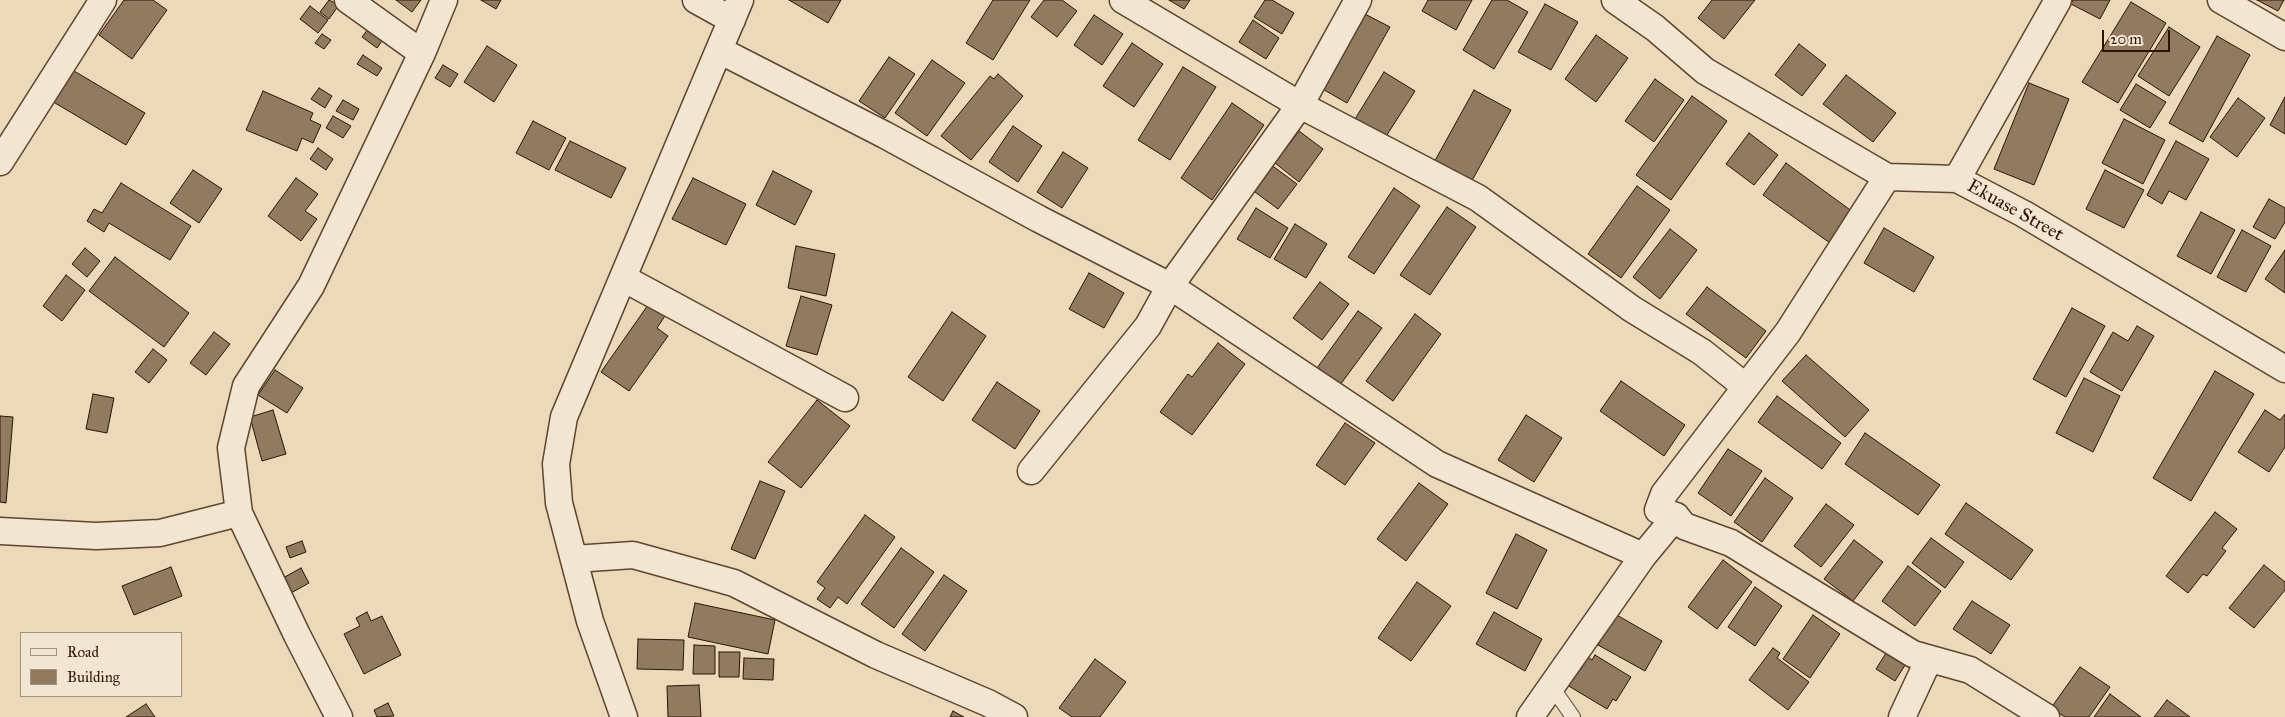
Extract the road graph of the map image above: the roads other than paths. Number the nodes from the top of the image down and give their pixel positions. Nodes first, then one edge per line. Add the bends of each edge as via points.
1 (103, 0) edge
2 (348, 0) edge
3 (444, 0) edge
4 (696, 0) edge
5 (1123, 0) edge
6 (1358, 0) edge
7 (1615, 0) edge
8 (2058, 0) edge
9 (2221, 0) edge
10 (736, 10) edge
11 (2285, 37) edge
12 (719, 50) junction
13 (422, 53) junction
14 (1300, 105) junction
15 (0, 162) edge
16 (1887, 177) junction
17 (1957, 179) junction
18 (623, 278) junction
19 (1170, 286) junction
20 (2285, 369) edge
21 (1746, 387) junction
22 (845, 398) dead end
23 (1031, 471) dead end
24 (239, 512) junction
25 (1676, 516) junction
26 (0, 530) edge
27 (1643, 556) junction
28 (574, 559) junction
29 (1929, 659) junction
30 (1552, 687) junction
31 (339, 717) edge
32 (624, 717) edge
33 (1014, 717) edge
34 (1530, 717) edge
35 (1573, 717) edge
36 (1902, 717) edge
37 (2046, 717) edge

1 - 15 street
2 - 13 street
3 - 13 street
4 - 10 street
5 - 14 street
6 - 14 street
7 - 16 street, Ekuase Street via 1655,28 1705,71
8 - 17 street
9 - 11 street
10 - 12 street
12 - 18 street
12 - 19 street
13 - 24 street via 311,286 246,386 231,448
14 - 19 street
14 - 21 street via 1478,198 1632,308 1702,352
16 - 17 street, Ekuase Street
16 - 21 street via 1788,332
17 - 20 street, Ekuase Street via 2024,214
18 - 22 street
18 - 28 street via 564,417 556,464 559,503
19 - 23 street via 1148,326
19 - 27 street via 1437,464
21 - 25 street via 1664,494 1658,510
24 - 26 street via 160,533 96,536
24 - 31 street
25 - 27 street
25 - 29 street via 1684,526 1731,543 1913,654
27 - 30 street
28 - 32 street via 590,621
28 - 33 street via 633,555 734,583 876,655
29 - 36 street
29 - 37 street via 1970,670
30 - 34 street
30 - 35 lane

